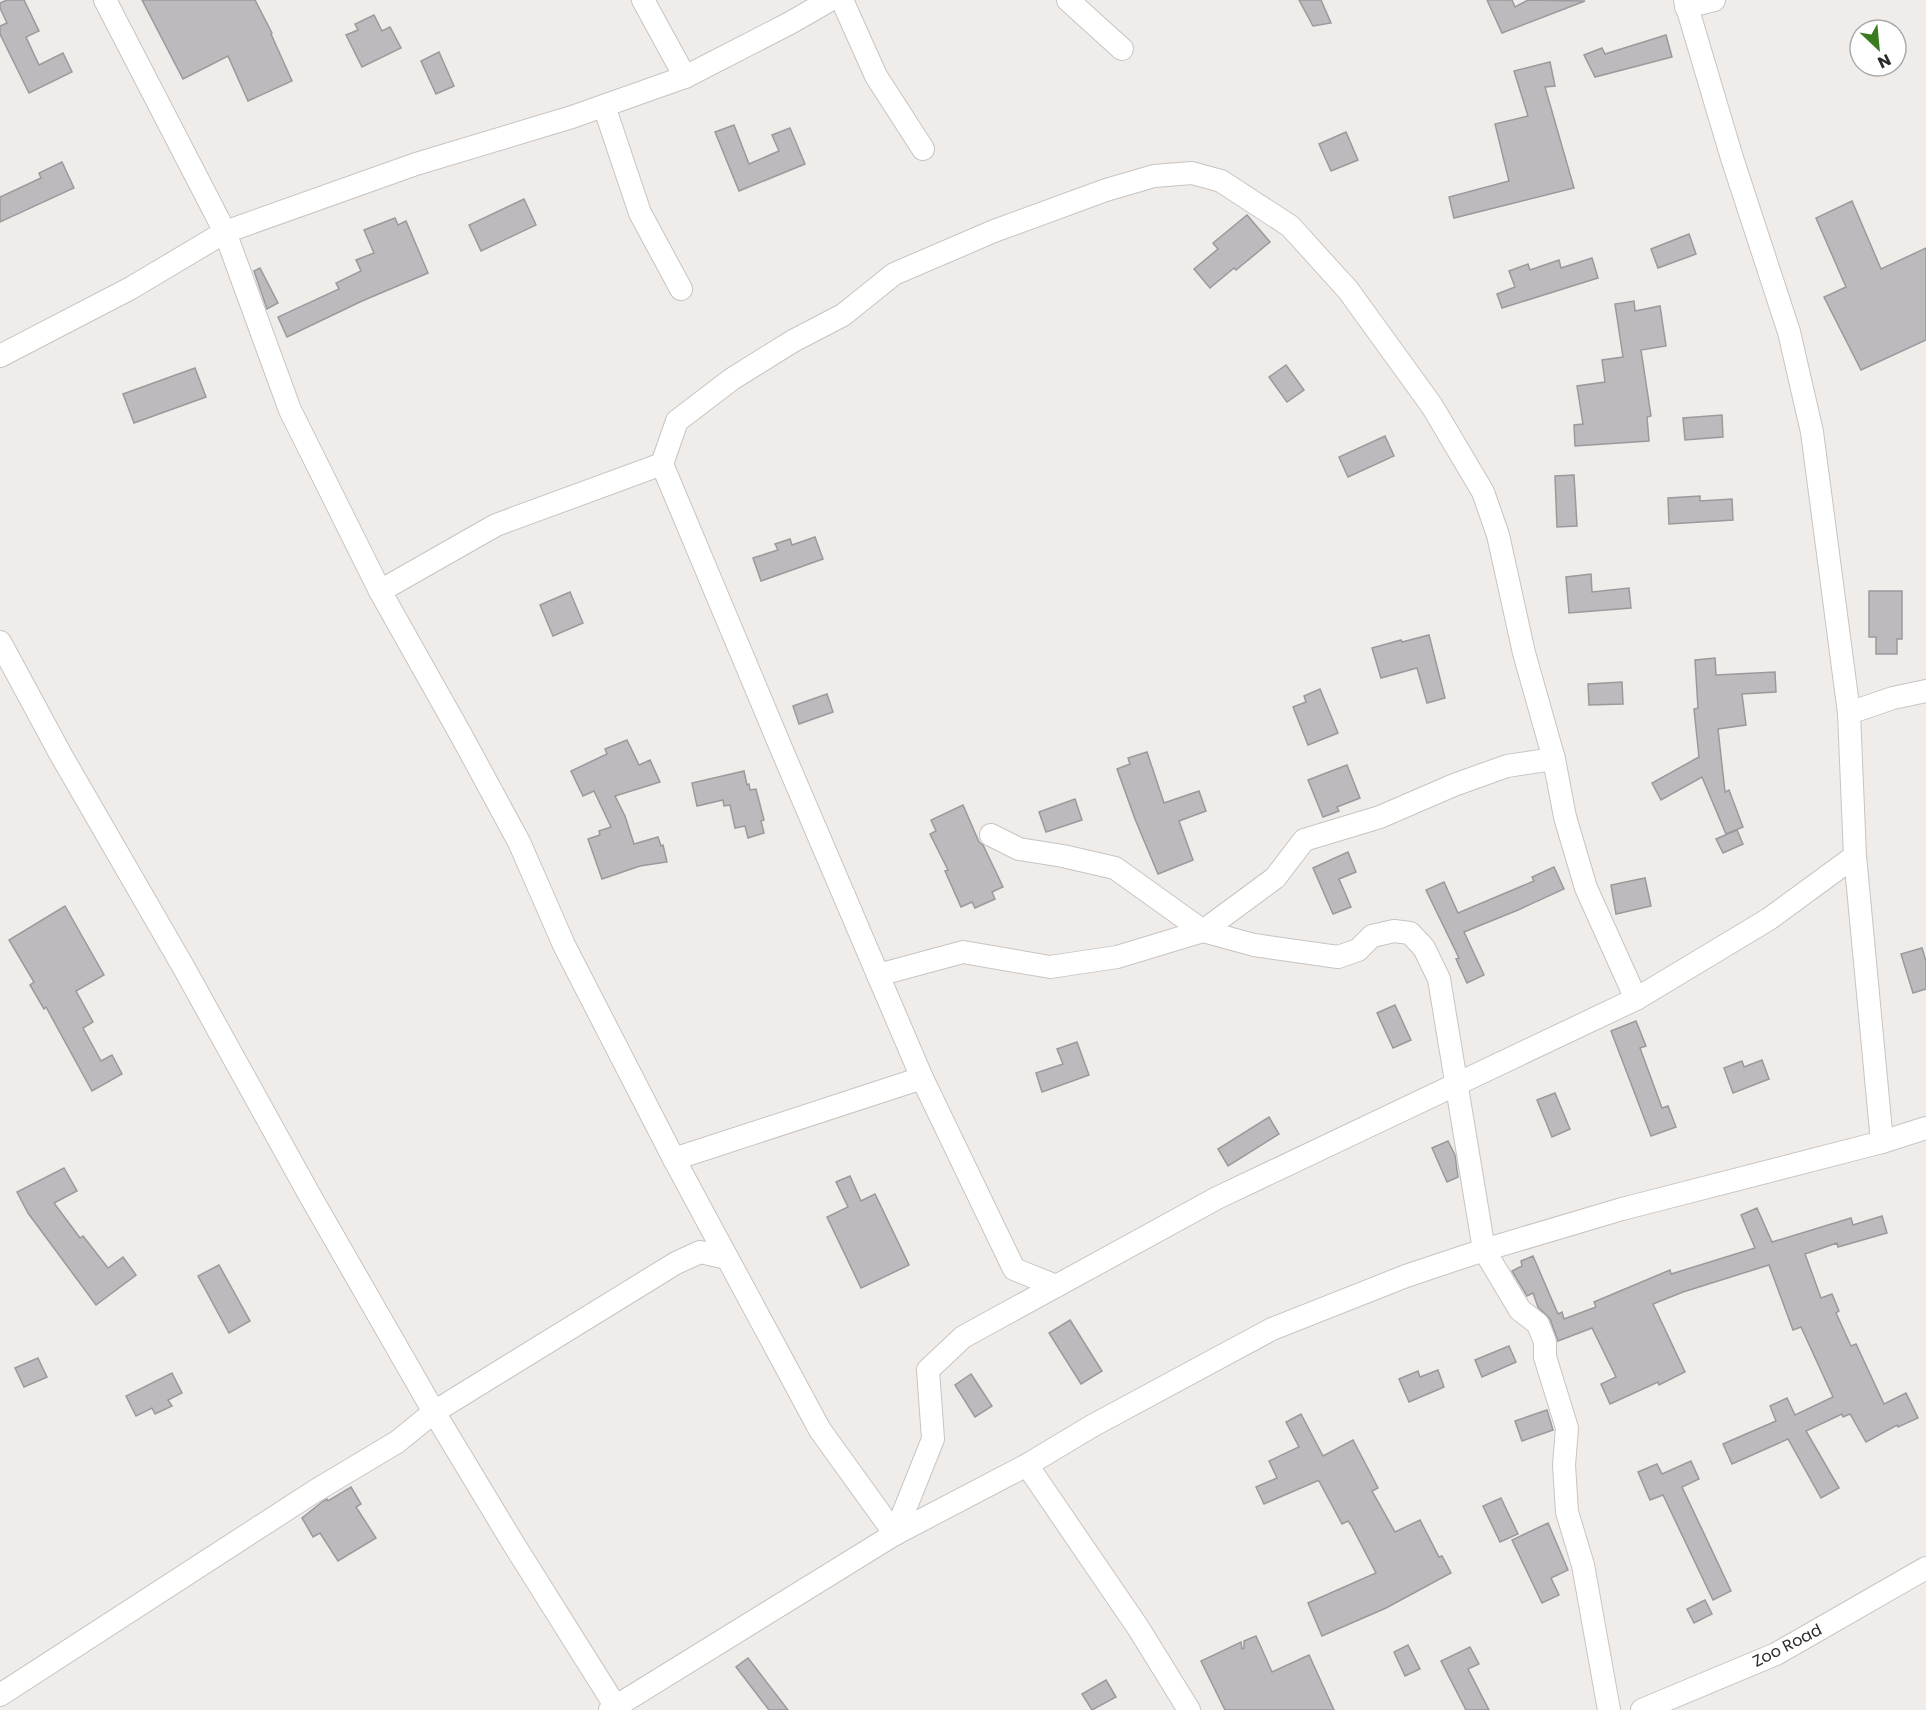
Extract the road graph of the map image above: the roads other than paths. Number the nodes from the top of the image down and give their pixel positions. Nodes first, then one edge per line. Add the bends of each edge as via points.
1 (105, 0) edge
2 (643, 0) edge
3 (830, 0) edge
4 (842, 0) edge
5 (1068, 0) edge
6 (1714, 0) edge
7 (1685, 3) edge
8 (1122, 49) dead end
9 (685, 77) junction
10 (604, 106) junction
11 (923, 149) dead end
12 (225, 232) junction
13 (681, 290) dead end
14 (0, 356) edge
15 (663, 464) junction
16 (380, 591) junction
17 (0, 642) edge
18 (1926, 691) edge
19 (1849, 713) junction
20 (1554, 759) junction
21 (991, 835) dead end
22 (1855, 856) junction
23 (1203, 931) junction
24 (878, 975) junction
25 (1636, 999) junction
26 (922, 1078) junction
27 (1456, 1084) junction
28 (1926, 1128) edge
29 (1882, 1142) junction
30 (674, 1159) junction
31 (1484, 1250) junction
32 (727, 1258) junction
33 (1056, 1286) junction
34 (434, 1412) junction
35 (1028, 1466) junction
36 (895, 1534) junction
37 (1926, 1568) edge
38 (0, 1695) edge
39 (613, 1708) edge
40 (1189, 1710) edge
41 (1609, 1710) edge
42 (1642, 1710) edge

1 - 12 street
2 - 9 street
3 - 9 street
4 - 11 street via 876,76
5 - 8 street
6 - 7 street
7 - 19 street via 1789,332 1812,432
9 - 10 street
10 - 12 street via 416,164
10 - 13 street via 640,213
12 - 14 street via 131,288
12 - 16 street via 290,410
15 - 16 street via 496,525
15 - 20 street via 677,421 793,340 843,315 894,274 994,231 1154,176 1192,173 1221,181 1290,226 1348,290 1432,406 1483,492 1498,535 1524,654
15 - 24 street
16 - 30 street via 519,842 564,945
17 - 34 street
18 - 19 street
19 - 22 street
20 - 23 street via 1507,766 1380,817 1304,840 1275,878
20 - 25 street via 1565,817 1586,888
21 - 23 street via 1018,849 1115,868
22 - 25 street via 1769,919
22 - 29 street
23 - 24 street via 1117,957 1050,967 963,952
23 - 27 street via 1254,945 1338,957 1358,950 1372,936 1410,933 1424,948 1439,979
24 - 26 street
25 - 27 street
26 - 30 street
26 - 33 street via 1014,1269
27 - 31 street
27 - 33 street via 1217,1198
28 - 29 street
29 - 31 street via 1622,1209
30 - 32 street
31 - 35 street via 1272,1329 1092,1426
31 - 41 street via 1520,1310 1538,1324 1545,1342 1545,1357 1567,1428 1563,1465 1567,1512 1583,1565
32 - 34 street via 700,1252 676,1263
32 - 36 street via 820,1430
33 - 36 street via 963,1337 928,1370 933,1438
34 - 38 street via 397,1442 305,1497
34 - 39 street
35 - 36 street
35 - 40 street
36 - 39 street
37 - 42 street, Zoo Road via 1776,1654

